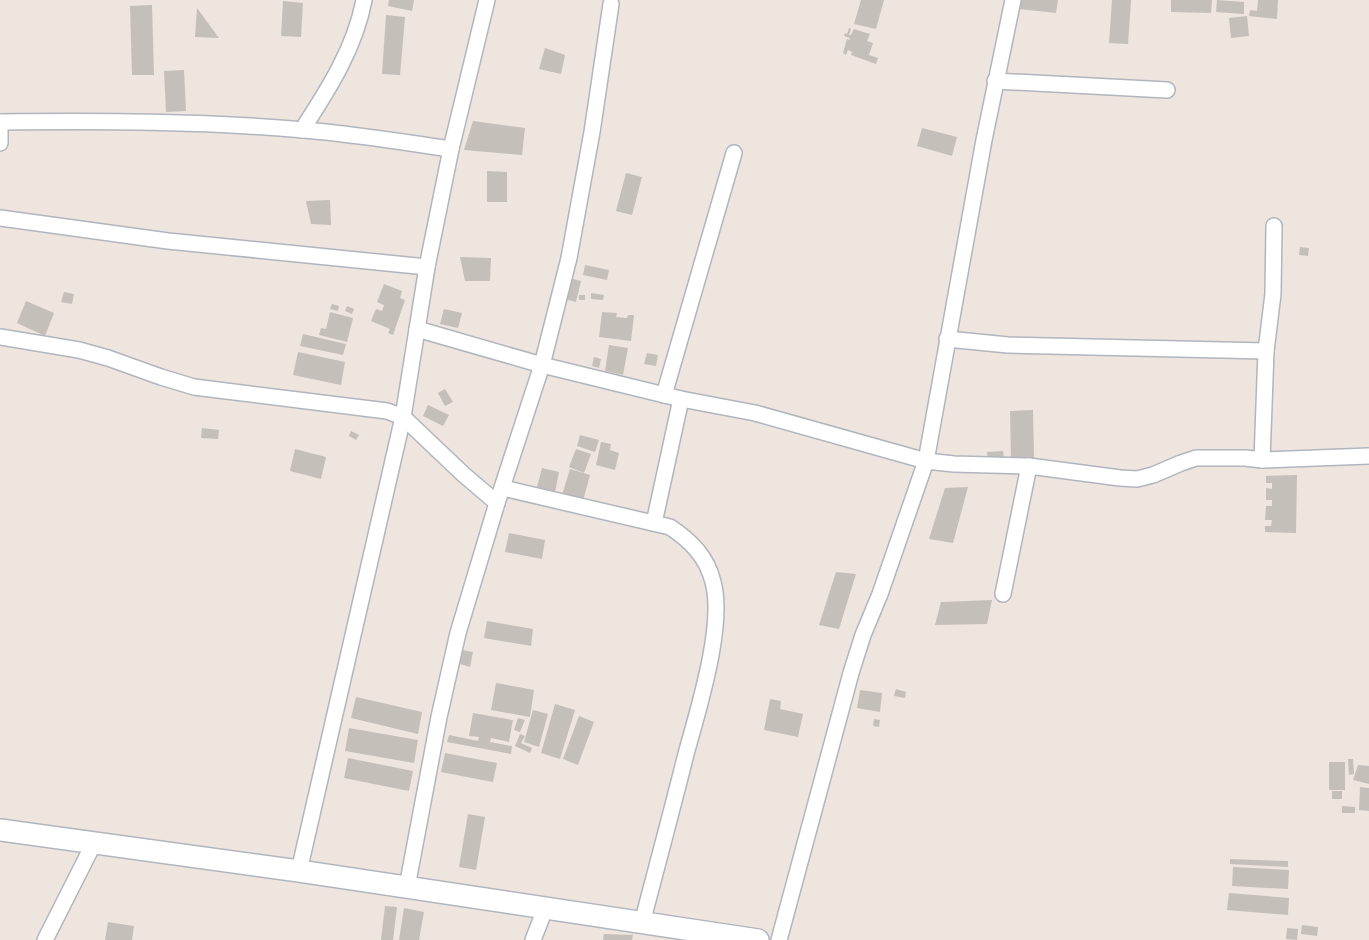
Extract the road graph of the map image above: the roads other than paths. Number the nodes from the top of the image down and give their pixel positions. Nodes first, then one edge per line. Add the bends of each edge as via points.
1 (364, 0) edge
2 (487, 0) edge
3 (1013, 0) edge
4 (611, 4) dead end
5 (995, 81) junction
6 (1167, 90) dead end
7 (0, 122) edge
8 (302, 130) junction
9 (0, 142) edge
10 (451, 149) junction
11 (734, 153) dead end
12 (0, 218) edge
13 (1274, 226) dead end
14 (427, 266) junction
15 (417, 329) junction
16 (0, 337) edge
17 (947, 339) junction
18 (1266, 351) junction
19 (542, 365) junction
20 (664, 395) junction
21 (681, 398) junction
22 (403, 417) junction
23 (1369, 456) edge
24 (1262, 460) junction
25 (926, 461) junction
26 (1029, 466) junction
27 (503, 488) junction
28 (497, 503) junction
29 (654, 523) junction
30 (1003, 594) dead end
31 (0, 830) edge
32 (94, 843) junction
33 (299, 871) junction
34 (407, 887) junction
35 (545, 909) junction
36 (642, 923) junction
37 (666, 933) edge
38 (45, 940) edge
39 (533, 940) edge
40 (758, 940) edge
41 (779, 940) edge

1 - 8 street via 346,55
2 - 10 street
3 - 5 street
4 - 19 street via 572,240
5 - 6 street
5 - 17 street
7 - 8 street via 138,121
7 - 9 street
8 - 10 street
10 - 14 street
11 - 20 street
12 - 14 street via 168,241
13 - 18 street via 1273,294
14 - 15 street
15 - 19 street
15 - 22 street
16 - 22 street via 79,350 194,387 366,407
17 - 18 street via 1008,345
17 - 25 street
18 - 24 street
19 - 20 street
19 - 27 street
20 - 21 street
21 - 25 street via 755,413
21 - 29 street
22 - 28 street
22 - 33 street
23 - 24 street
24 - 26 street via 1196,458 1137,478
25 - 26 street
25 - 41 street via 851,673
26 - 30 street
27 - 28 street
27 - 29 street
28 - 34 street via 458,633
29 - 36 street via 670,527 683,536 707,564 714,584 716,609 713,645 700,701
31 - 32 main road
32 - 33 main road
32 - 38 street
33 - 34 main road
34 - 35 main road
35 - 36 main road
35 - 39 street
36 - 37 main road
37 - 40 main road

